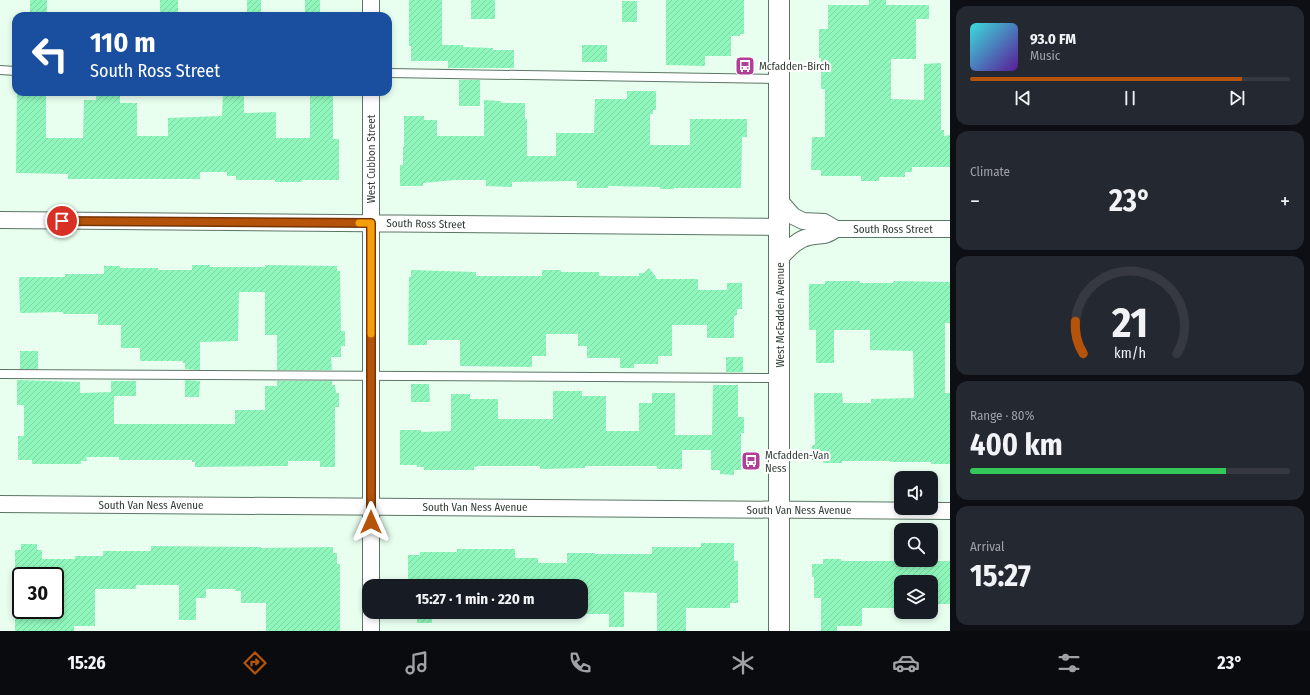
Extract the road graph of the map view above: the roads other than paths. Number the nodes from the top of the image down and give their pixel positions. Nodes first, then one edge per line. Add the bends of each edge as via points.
1 (371, 0) edge
2 (779, 0) edge
3 (371, 12) edge
4 (0, 70) edge
5 (12, 70) edge
6 (392, 73) edge
7 (779, 78) junction
8 (371, 96) edge
9 (780, 201) junction
10 (0, 220) edge
11 (371, 223) junction
12 (780, 227) junction
13 (836, 229) junction
14 (950, 229) edge
15 (780, 258) junction
16 (0, 374) edge
17 (371, 376) junction
18 (779, 378) junction
19 (0, 504) edge
20 (371, 506) junction
21 (779, 510) junction
22 (950, 511) edge
23 (371, 579) edge
24 (371, 619) edge
25 (371, 631) edge
26 (779, 631) edge

1 - 3 street
2 - 7 street, West McFadden Avenue
4 - 5 lane
6 - 7 lane
7 - 9 street, West McFadden Avenue
8 - 11 street, West Cubbon Street
9 - 12 street, West McFadden Avenue
9 - 13 street, South Ross Street via 793,216 803,221 824,222
10 - 11 street, South Ross Street
11 - 12 street, South Ross Street
11 - 17 street, West Cubbon Street
12 - 15 street, West McFadden Avenue
13 - 14 street, South Ross Street
13 - 15 street, South Ross Street via 827,235 801,240
15 - 18 street, West McFadden Avenue
16 - 17 lane
17 - 18 lane
17 - 20 street, West Cubbon Street
18 - 21 street, West McFadden Avenue
19 - 20 street, South Van Ness Avenue
20 - 21 street, South Van Ness Avenue
20 - 23 street, West Cubbon Street
21 - 22 street, South Van Ness Avenue
21 - 26 street, West McFadden Avenue
24 - 25 street

